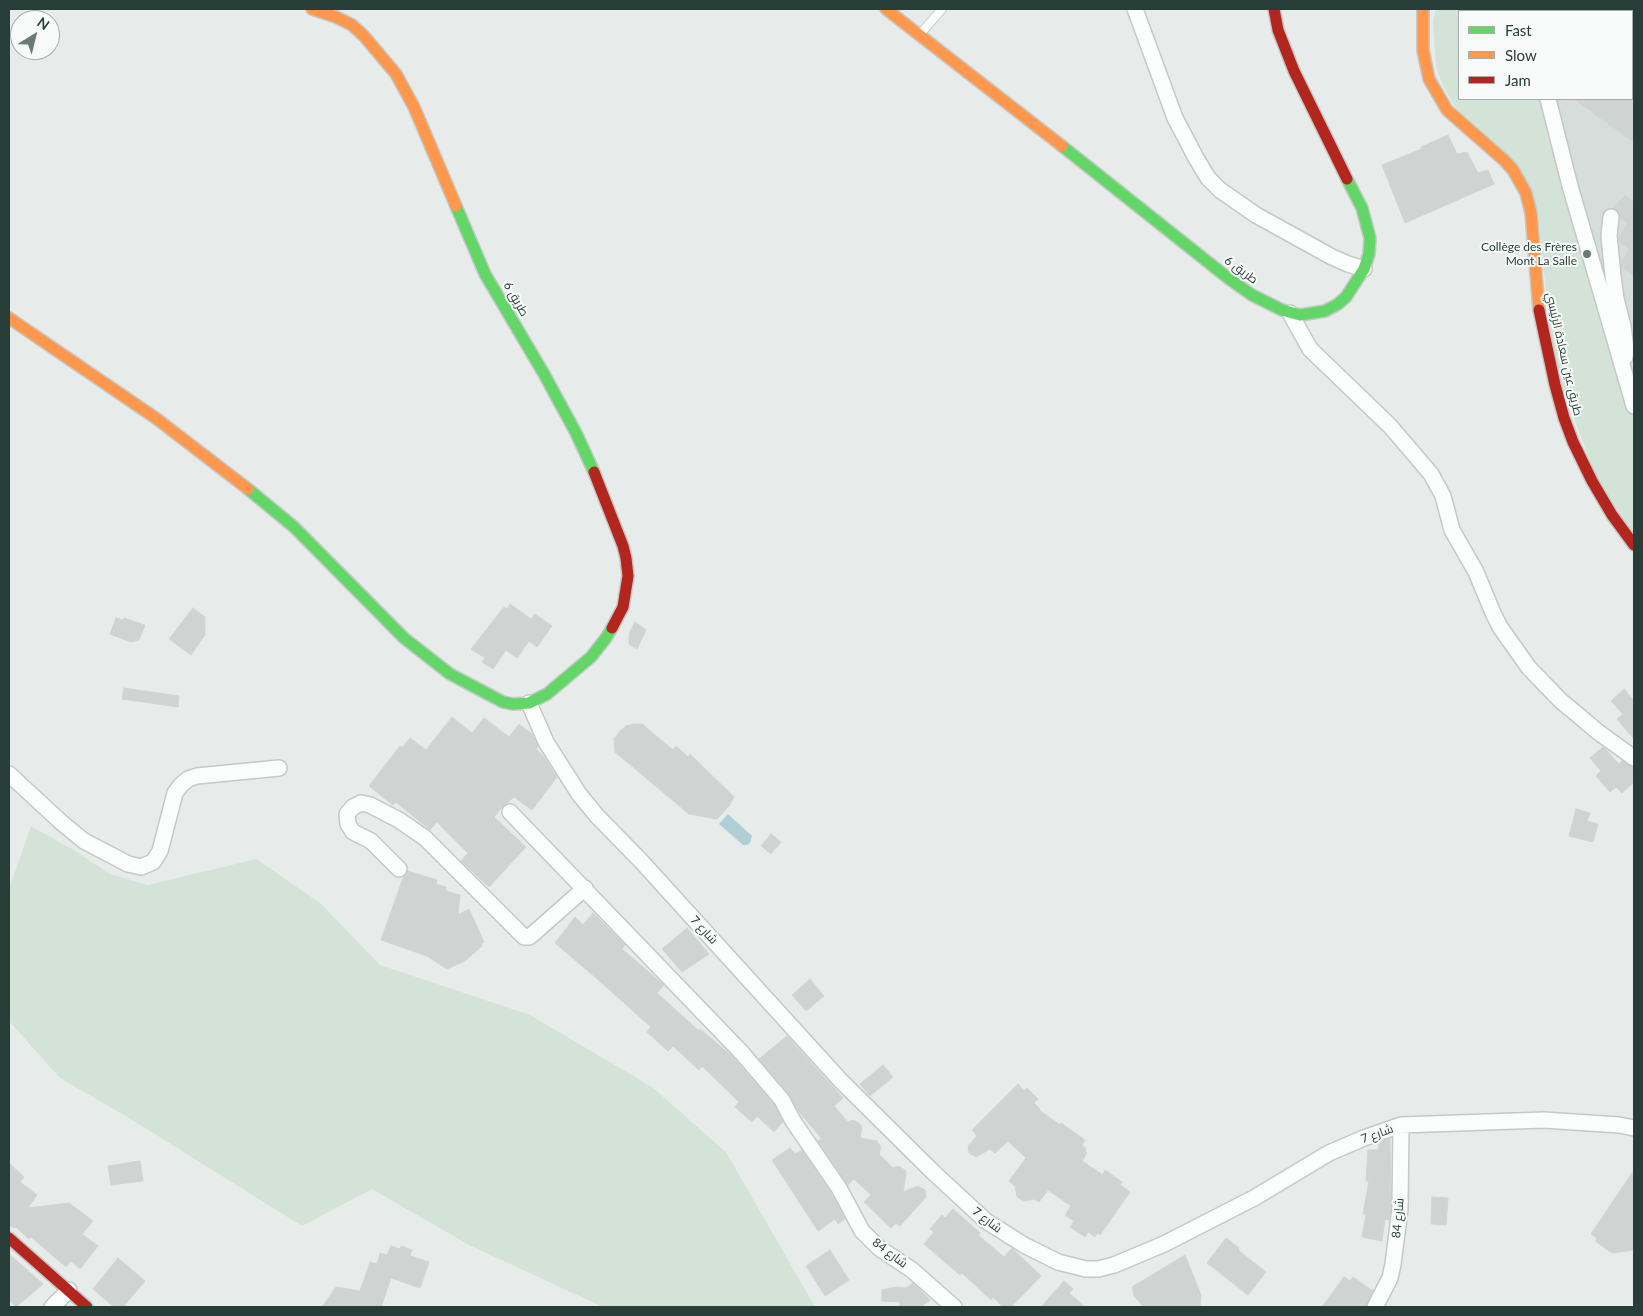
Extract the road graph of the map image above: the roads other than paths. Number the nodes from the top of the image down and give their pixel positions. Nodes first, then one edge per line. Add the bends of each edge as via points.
1 (312, 9) edge
2 (886, 9) edge
3 (942, 9) edge
4 (1135, 9) edge
5 (1274, 9) edge
6 (1423, 9) edge
7 (919, 35) junction
8 (1548, 100) edge
9 (1611, 217) dead end
10 (1364, 269) junction
11 (1290, 313) junction
12 (9, 318) edge
13 (1623, 368) junction
14 (1634, 406) edge
15 (1634, 545) edge
16 (529, 703) junction
17 (1634, 758) edge
18 (279, 768) dead end
19 (9, 774) edge
20 (510, 812) dead end
21 (399, 869) dead end
22 (585, 888) junction
23 (1400, 1125) junction
24 (1634, 1128) edge
25 (9, 1238) edge
26 (69, 1290) junction
27 (52, 1307) edge
28 (87, 1307) edge
29 (954, 1307) edge
30 (1375, 1307) edge

1 - 16 street, طريق 6 via 352,25 396,74 414,107 485,274 576,433 597,478 626,558 628,576 624,606 606,638 591,657 568,677
2 - 7 street, طريق 6
3 - 7 lane
4 - 10 street via 1175,118 1208,178 1256,215 1332,257
5 - 10 street, طريق 6 via 1278,30 1294,71 1362,208 1370,238
6 - 15 street, طريق عين سعادة الرئيسي via 1423,50 1429,79 1447,110 1505,161 1526,193 1531,213 1537,302 1564,418 1592,481
7 - 11 street, طريق 6 via 1228,278 1270,305
8 - 13 street
9 - 13 street via 1609,236 1613,276 1626,349
10 - 11 street, طريق 6 via 1338,304 1311,314
11 - 17 street via 1317,358 1390,426 1431,474 1444,496 1452,530 1476,572 1500,627 1530,668 1561,701
12 - 16 street via 157,419 294,527 404,638 450,674 503,702
13 - 14 street
16 - 23 street, شارع 7 via 546,742 597,816 841,1081 986,1221 1040,1254 1071,1267 1098,1269 1114,1265 1164,1244 1254,1198 1329,1153
18 - 19 street via 188,779 175,793 160,851 153,862 141,867 128,864 84,841
20 - 22 street, شارع 84
21 - 22 street via 370,841 353,832 347,814 352,807 361,803 370,805 424,838 524,936 533,934
22 - 29 street, شارع 84 via 742,1053 782,1100 839,1188 862,1231
23 - 24 street, شارع 7 via 1544,1120
23 - 30 street, شارع 84 via 1400,1209 1393,1264 1390,1278
25 - 26 street
26 - 27 street
26 - 28 street

